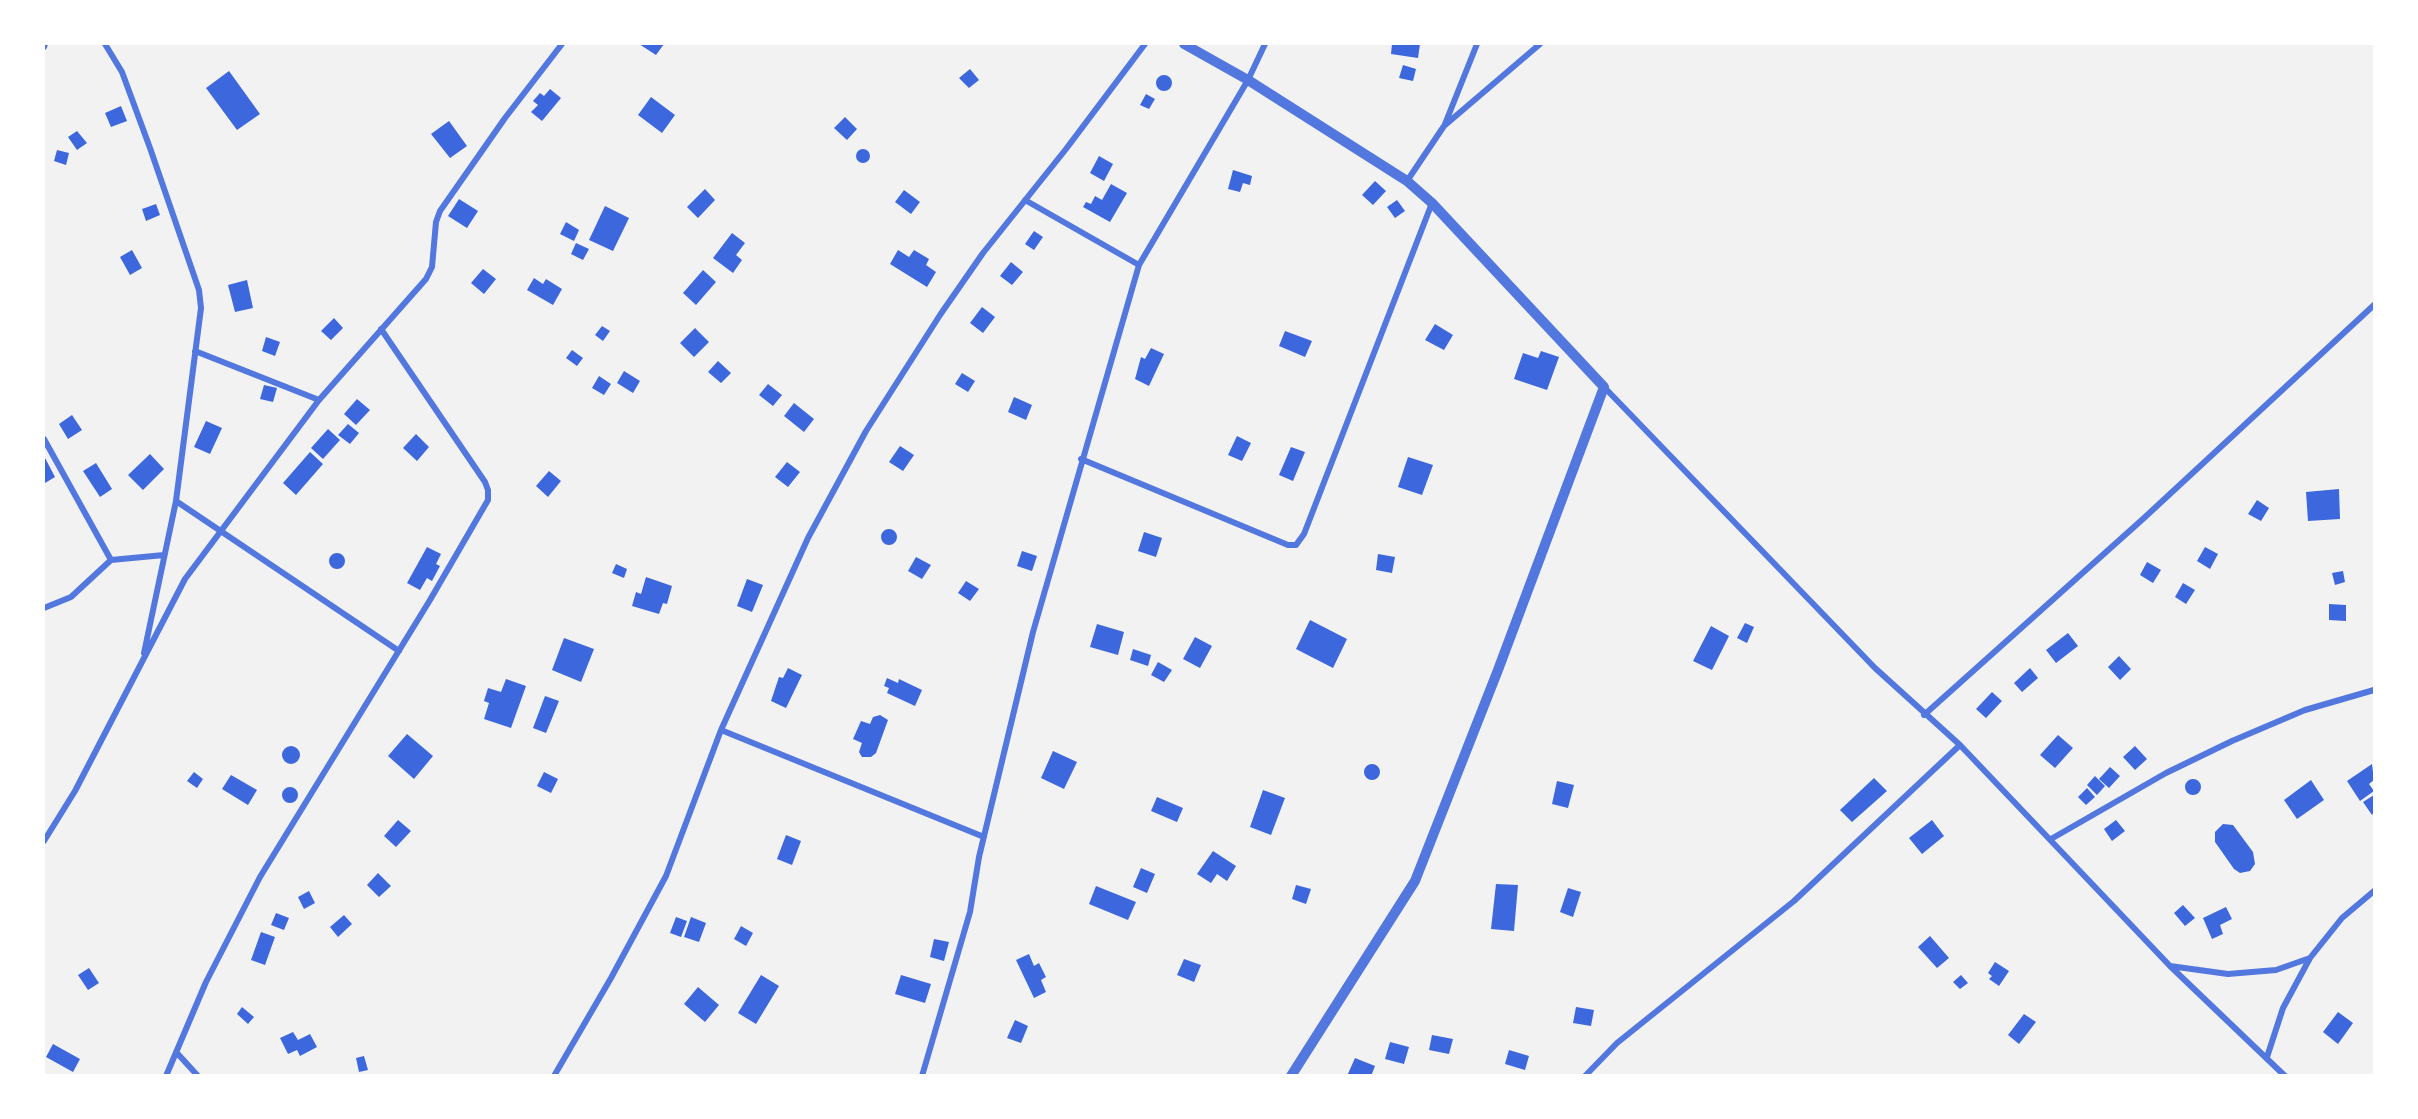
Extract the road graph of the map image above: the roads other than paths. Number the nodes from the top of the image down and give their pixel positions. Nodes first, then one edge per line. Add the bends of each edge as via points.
1 (105, 44) edge
2 (562, 44) edge
3 (1145, 44) edge
4 (1184, 44) edge
5 (1265, 44) edge
6 (1477, 44) edge
7 (1540, 44) edge
8 (1248, 80) junction
9 (1444, 126) junction
10 (1407, 181) junction
11 (1025, 200) junction
12 (1432, 203) junction
13 (1139, 265) junction
14 (2374, 304) edge
15 (381, 329) junction
16 (195, 351) junction
17 (1604, 387) junction
18 (319, 400) junction
19 (44, 439) edge
20 (1081, 459) junction
21 (176, 501) junction
22 (220, 529) junction
23 (164, 555) junction
24 (111, 560) junction
25 (44, 608) edge
26 (399, 651) junction
27 (142, 662) junction
28 (2374, 690) edge
29 (1924, 715) junction
30 (721, 730) junction
31 (1960, 745) junction
32 (984, 837) junction
33 (2051, 839) junction
34 (44, 842) edge
35 (2374, 891) edge
36 (2310, 958) junction
37 (2170, 966) junction
38 (177, 1053) junction
39 (2267, 1057) junction
40 (166, 1076) edge
41 (198, 1076) edge
42 (554, 1076) edge
43 (922, 1076) edge
44 (1291, 1076) edge
45 (1585, 1076) edge
46 (2285, 1076) edge

1 - 16 street via 122,72 199,290 201,308
2 - 15 street via 440,211 432,267 426,279
3 - 11 street
4 - 8 street
5 - 8 street
6 - 9 street
7 - 9 street
8 - 10 street
8 - 13 street
9 - 10 street
10 - 12 street
11 - 13 street
11 - 30 street via 940,315 866,431 808,538
12 - 17 street
12 - 20 street via 1304,534 1296,545
13 - 20 street
14 - 29 street
15 - 18 street
15 - 26 street via 488,490 488,500
16 - 18 street
16 - 21 street
17 - 29 street
17 - 44 street via 1415,881
18 - 22 street
19 - 24 street
20 - 32 street via 1033,632
21 - 22 street
21 - 23 street
22 - 26 street
22 - 27 street via 185,579
23 - 24 street
23 - 27 street
24 - 25 street via 71,597
26 - 38 street via 260,877 206,982
27 - 34 street
28 - 33 street via 2305,710 2232,741 2166,773
29 - 31 street
30 - 32 street
30 - 42 street via 666,876
31 - 33 street
31 - 45 street via 1794,902 1617,1043
32 - 43 street via 970,912
33 - 37 street
35 - 36 street via 2342,918
36 - 37 street via 2276,970 2228,974
36 - 39 street via 2283,1008
37 - 39 street
38 - 40 street
38 - 41 street
39 - 46 street

